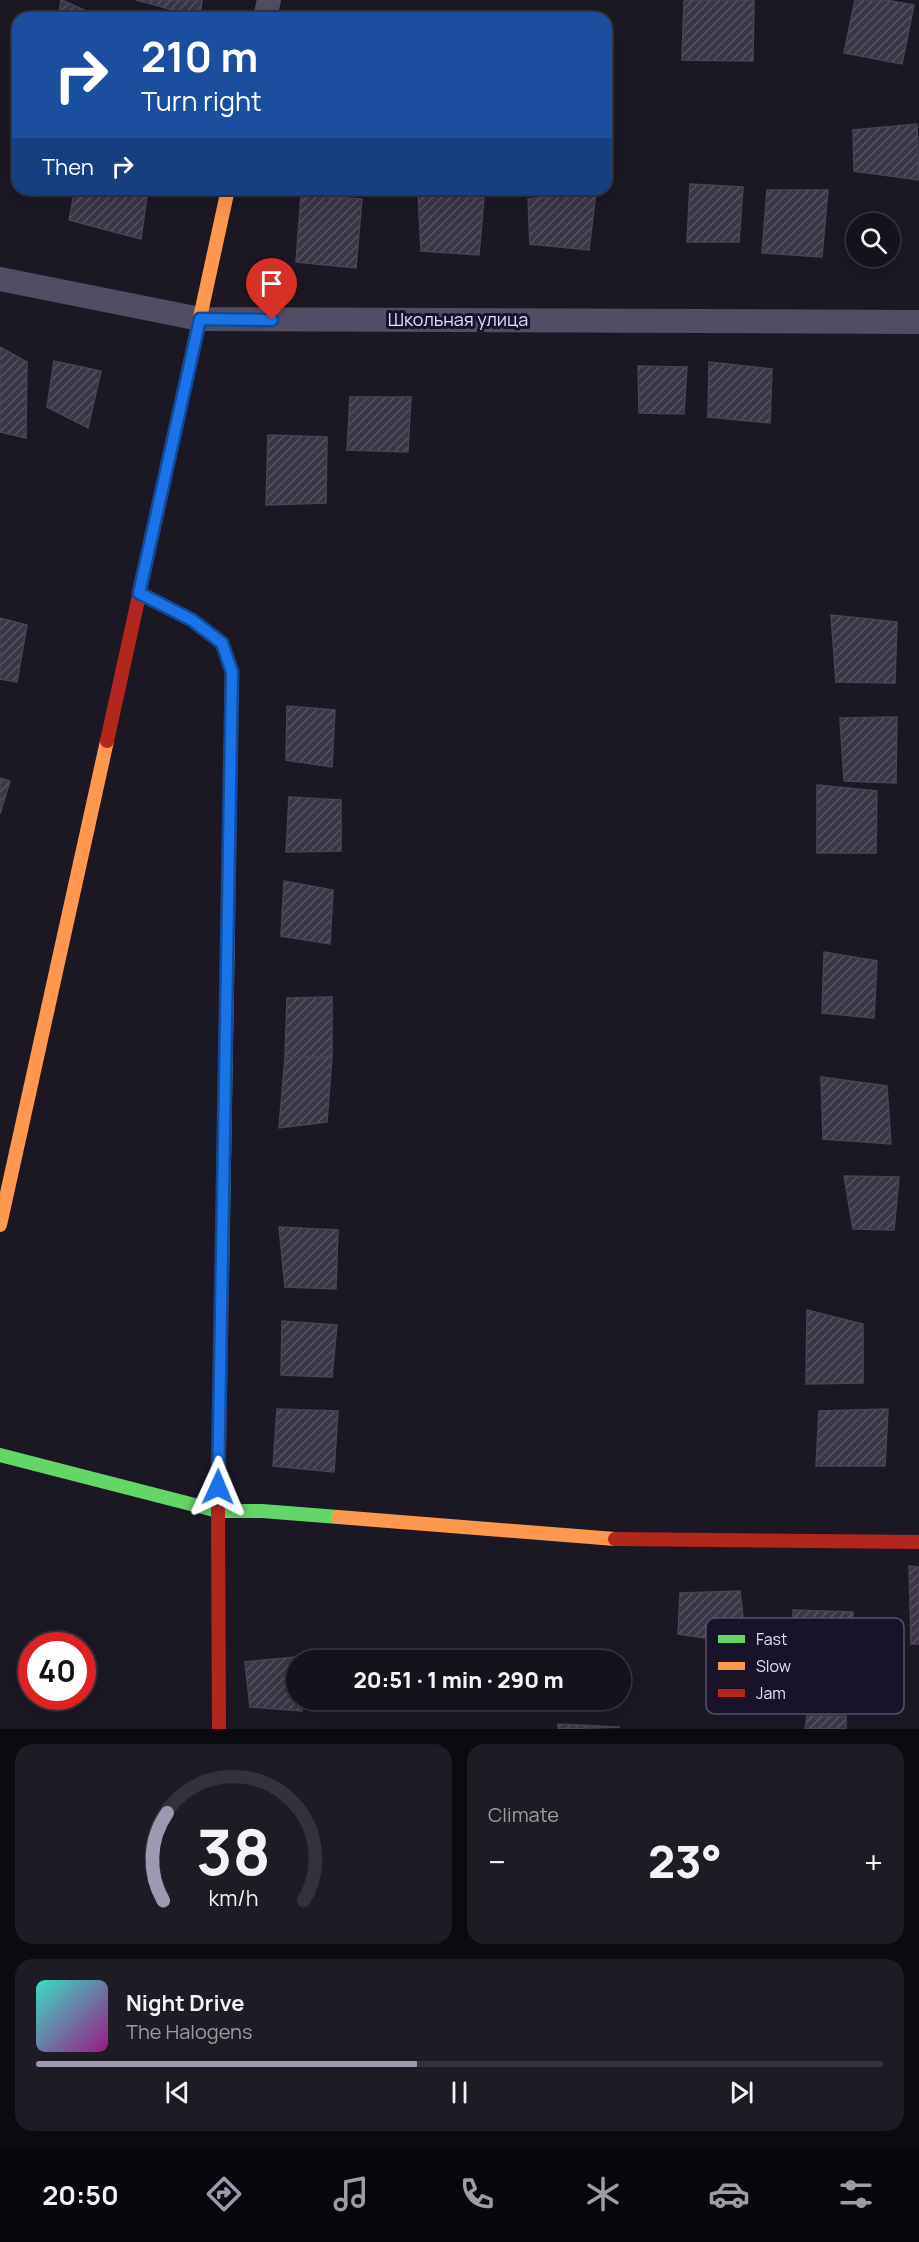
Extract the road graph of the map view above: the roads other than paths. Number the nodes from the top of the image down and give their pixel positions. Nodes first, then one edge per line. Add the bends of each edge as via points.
1 (227, 195) edge
2 (0, 279) edge
3 (200, 319) junction
4 (919, 322) edge
5 (139, 593) junction
6 (0, 1225) edge
7 (0, 1455) edge
8 (218, 1511) junction
9 (919, 1542) edge
10 (219, 1729) edge

1 - 3 street
2 - 3 street, Школьная улица
3 - 4 street, Школьная улица
3 - 5 street
5 - 6 street
5 - 8 street via 192,620 222,643 232,672
7 - 8 street
8 - 9 street via 262,1511 618,1539
8 - 10 street

